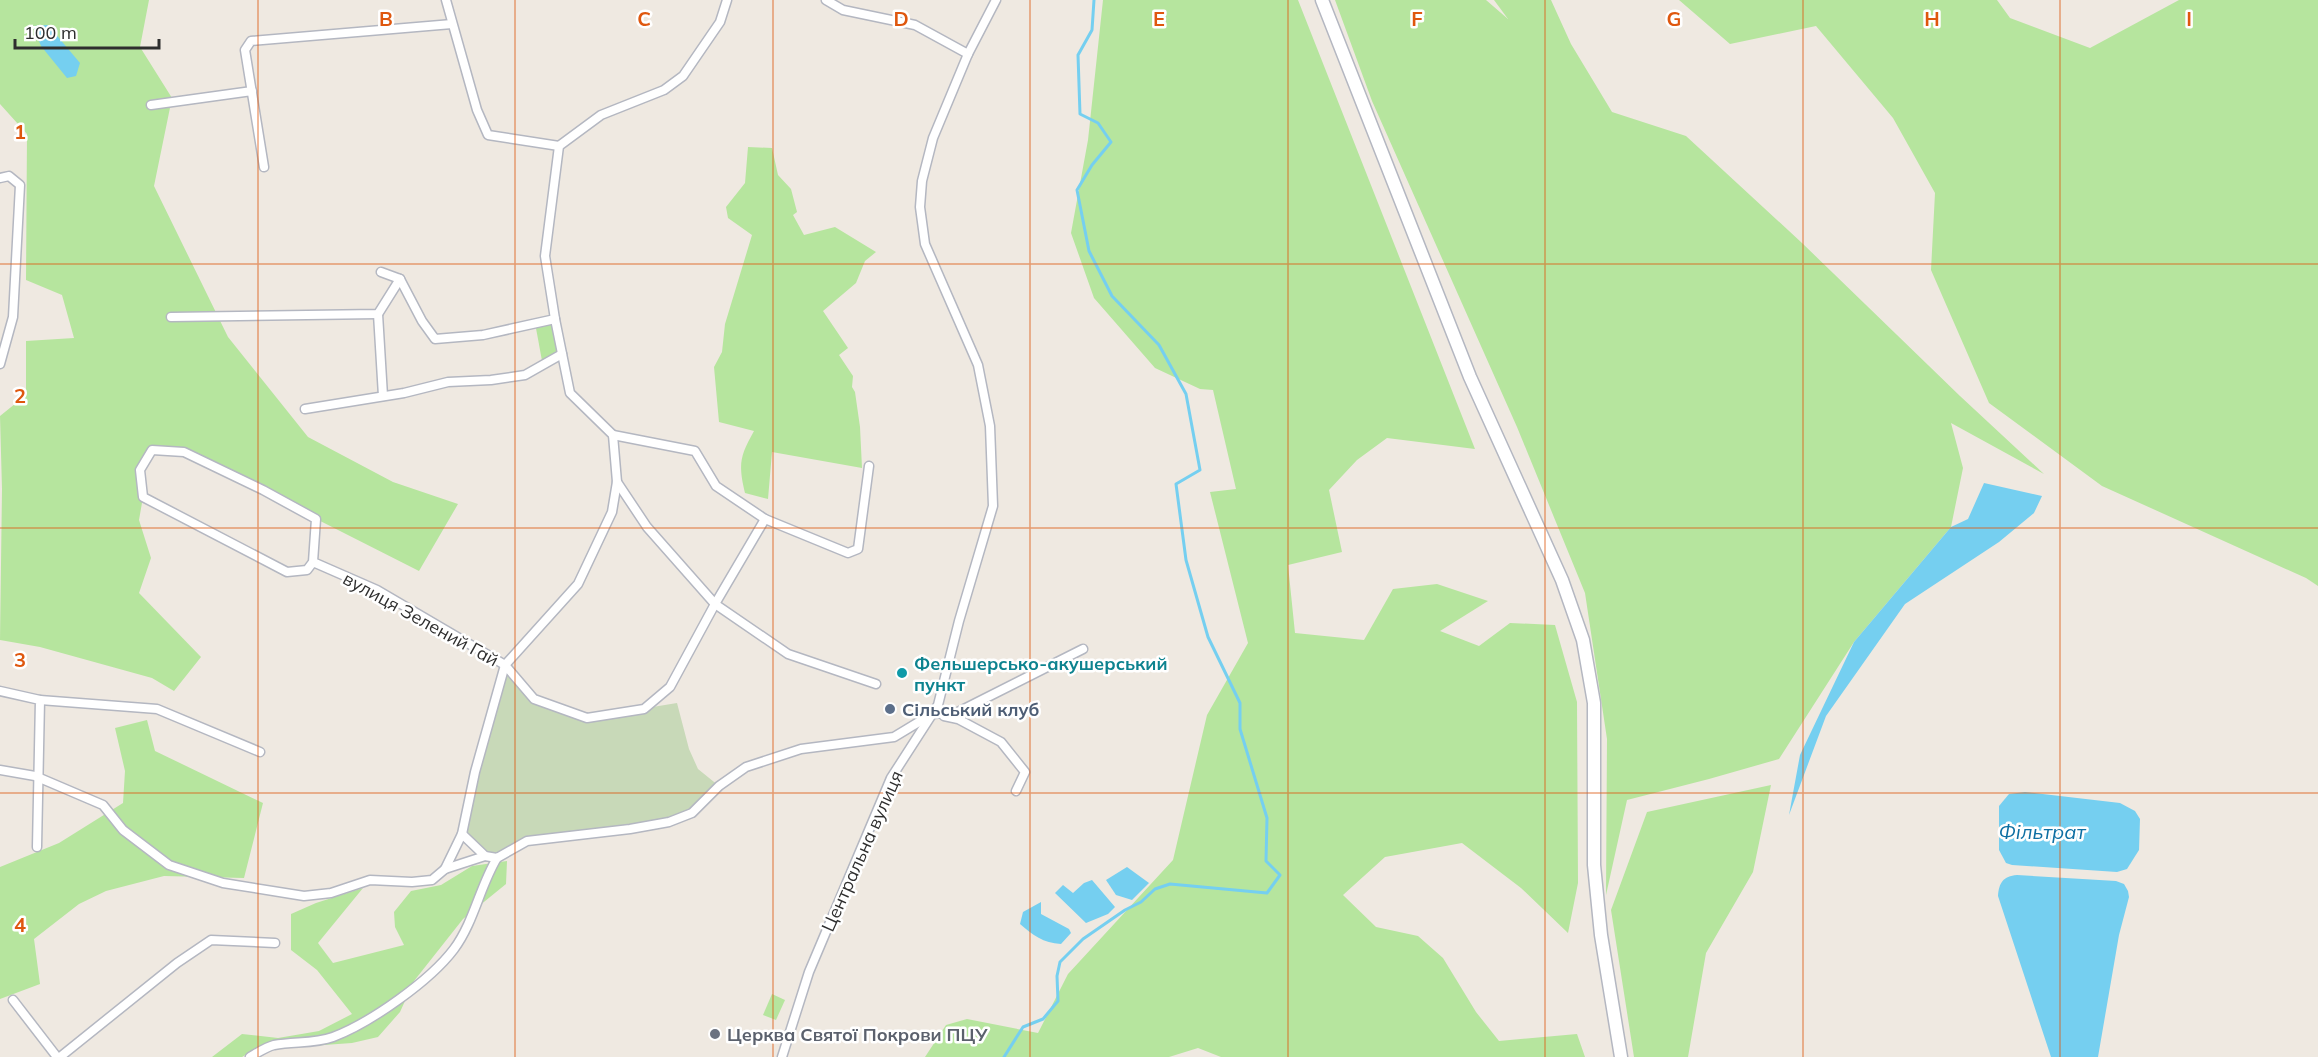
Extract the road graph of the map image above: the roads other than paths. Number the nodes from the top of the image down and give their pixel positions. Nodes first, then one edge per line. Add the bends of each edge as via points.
1 (446, 0) edge
2 (727, 0) edge
3 (826, 0) edge
4 (996, 0) edge
5 (1322, 0) edge
6 (452, 24) junction
7 (968, 54) junction
8 (252, 91) junction
9 (151, 105) dead end
10 (559, 146) junction
11 (264, 167) dead end
12 (0, 178) edge
13 (381, 272) dead end
14 (400, 279) junction
15 (378, 314) junction
16 (171, 316) dead end
17 (555, 319) junction
18 (562, 354) junction
19 (0, 364) edge
20 (383, 396) junction
21 (305, 409) dead end
22 (613, 435) junction
23 (869, 466) dead end
24 (617, 482) junction
25 (765, 519) junction
26 (313, 562) junction
27 (715, 604) junction
28 (1083, 649) dead end
29 (505, 665) junction
30 (876, 684) dead end
31 (0, 691) edge
32 (40, 700) junction
33 (932, 714) junction
34 (260, 752) dead end
35 (0, 770) edge
36 (39, 778) junction
37 (1016, 791) dead end
38 (462, 834) junction
39 (37, 847) dead end
40 (485, 856) junction
41 (497, 858) junction
42 (445, 869) junction
43 (275, 943) dead end
44 (13, 1000) dead end
45 (58, 1057) edge
46 (250, 1057) edge
47 (782, 1057) edge
48 (1621, 1057) edge

1 - 6 street
2 - 10 street via 720,22 683,76 664,90 601,115
3 - 7 street via 843,10 915,25
4 - 7 street, Центральна вулиця
5 - 48 main road via 1470,377 1562,580 1583,640 1594,704 1595,876
6 - 8 street via 251,41 245,50
6 - 10 street via 488,135
7 - 33 street, Центральна вулиця via 933,138 920,207 925,244 978,365 990,426 993,506 938,705
8 - 9 street
8 - 11 street
10 - 17 street via 545,256
12 - 19 street via 9,176 20,185 13,317
13 - 14 street
14 - 15 street
14 - 17 street via 435,339 483,335
15 - 16 street
15 - 20 street
17 - 18 street
18 - 20 street via 525,375 448,382
18 - 22 street via 570,393
20 - 21 street
22 - 24 street
22 - 25 street via 695,451 716,486
23 - 25 street via 858,549 848,553
24 - 27 street via 647,527
24 - 29 street via 612,512 578,584
25 - 27 street, вулиця Зелений Гай
26 - 26 street via 316,519 184,452 152,450 140,470 143,497 287,572 307,570
26 - 29 street, вулиця Зелений Гай via 377,590
27 - 29 street, вулиця Зелений Гай via 670,687 644,709 586,718 534,699
27 - 30 street via 788,654
28 - 33 street via 958,712
29 - 38 street
31 - 32 street
32 - 34 street via 157,709
32 - 36 street
33 - 37 street via 958,719 1001,742 1025,772
33 - 41 street via 894,737 801,749 746,766 692,813 669,822 527,841
33 - 47 street, Центральна вулиця via 891,778 809,972
35 - 36 street
36 - 39 street
36 - 42 street via 103,805 123,830 169,866 223,883 304,896 370,880 432,880
38 - 40 street
38 - 42 street
40 - 41 street
40 - 42 street
41 - 46 street via 454,949 382,1012 359,1026 320,1040 272,1046
43 - 45 street via 211,940
44 - 45 street

